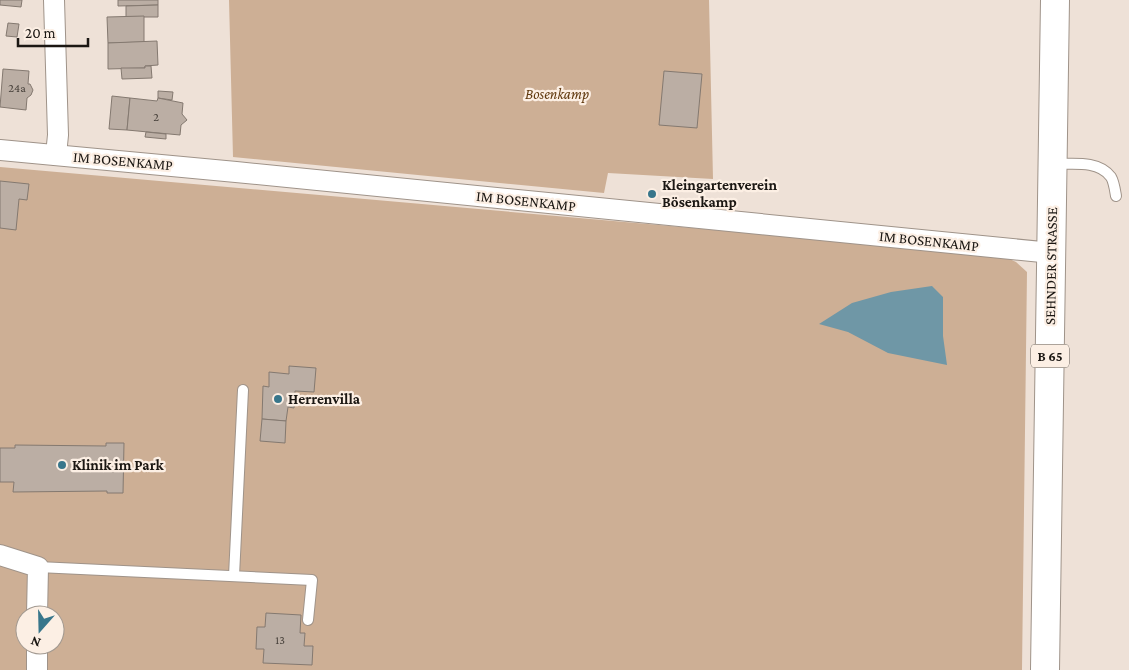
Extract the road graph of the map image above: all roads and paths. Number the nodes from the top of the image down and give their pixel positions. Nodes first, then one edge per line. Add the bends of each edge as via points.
1 (54, 0) edge
2 (1055, 0) edge
3 (0, 150) edge
4 (56, 155) junction
5 (1053, 164) junction
6 (1116, 196) dead end
7 (1052, 252) junction
8 (242, 390) dead end
9 (0, 555) edge
10 (38, 567) junction
11 (234, 576) junction
12 (37, 605) edge
13 (308, 620) dead end
14 (37, 655) edge
15 (37, 670) edge
16 (1045, 670) edge

1 - 4 street
2 - 5 main road, SEHNDER STRASSE / B 65
3 - 4 street, IM BOSENKAMP
4 - 7 street, IM BOSENKAMP
5 - 6 lane via 1086,164 1103,168 1112,178
5 - 7 main road, SEHNDER STRASSE / B 65
7 - 16 main road, SEHNDER STRASSE / B 65
8 - 11 lane
9 - 10 street
10 - 11 lane
10 - 12 street
11 - 13 lane via 312,580
14 - 15 street

